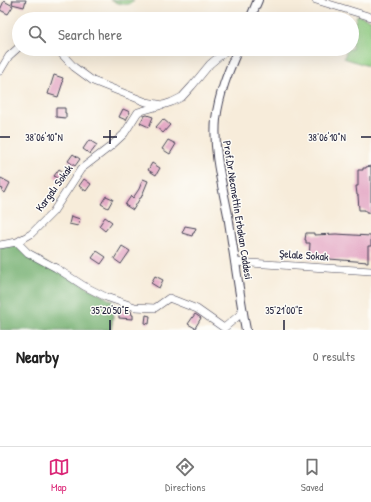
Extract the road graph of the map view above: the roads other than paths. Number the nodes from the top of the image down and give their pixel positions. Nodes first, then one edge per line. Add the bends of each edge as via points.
1 (258, 0) edge
2 (316, 0) edge
3 (253, 12) edge
4 (355, 12) edge
5 (359, 13) edge
6 (371, 17) edge
7 (12, 53) edge
8 (63, 56) edge
9 (220, 56) edge
10 (235, 56) edge
11 (0, 71) edge
12 (163, 104) junction
13 (17, 242) junction
14 (0, 244) edge
15 (235, 262) junction
16 (371, 271) edge
17 (243, 312) junction
18 (246, 330) edge

1 - 3 main road
2 - 4 street
5 - 6 street
7 - 11 street
8 - 12 street via 74,68 93,81 146,102
9 - 12 street, Kargalı Sokak via 182,97
10 - 15 main road, Prof.Dr.Necmettin Erbakan Caddesi via 224,83 215,129
12 - 13 street, Kargalı Sokak via 138,112 124,134 81,169 53,212 31,234
13 - 14 street
13 - 17 street via 28,253 84,286 135,307 154,308 169,298 197,310 224,328
15 - 16 street, Şelale Sokak
15 - 17 main road, Prof.Dr.Necmettin Erbakan Caddesi
17 - 18 main road, Prof.Dr.Necmettin Erbakan Caddesi

